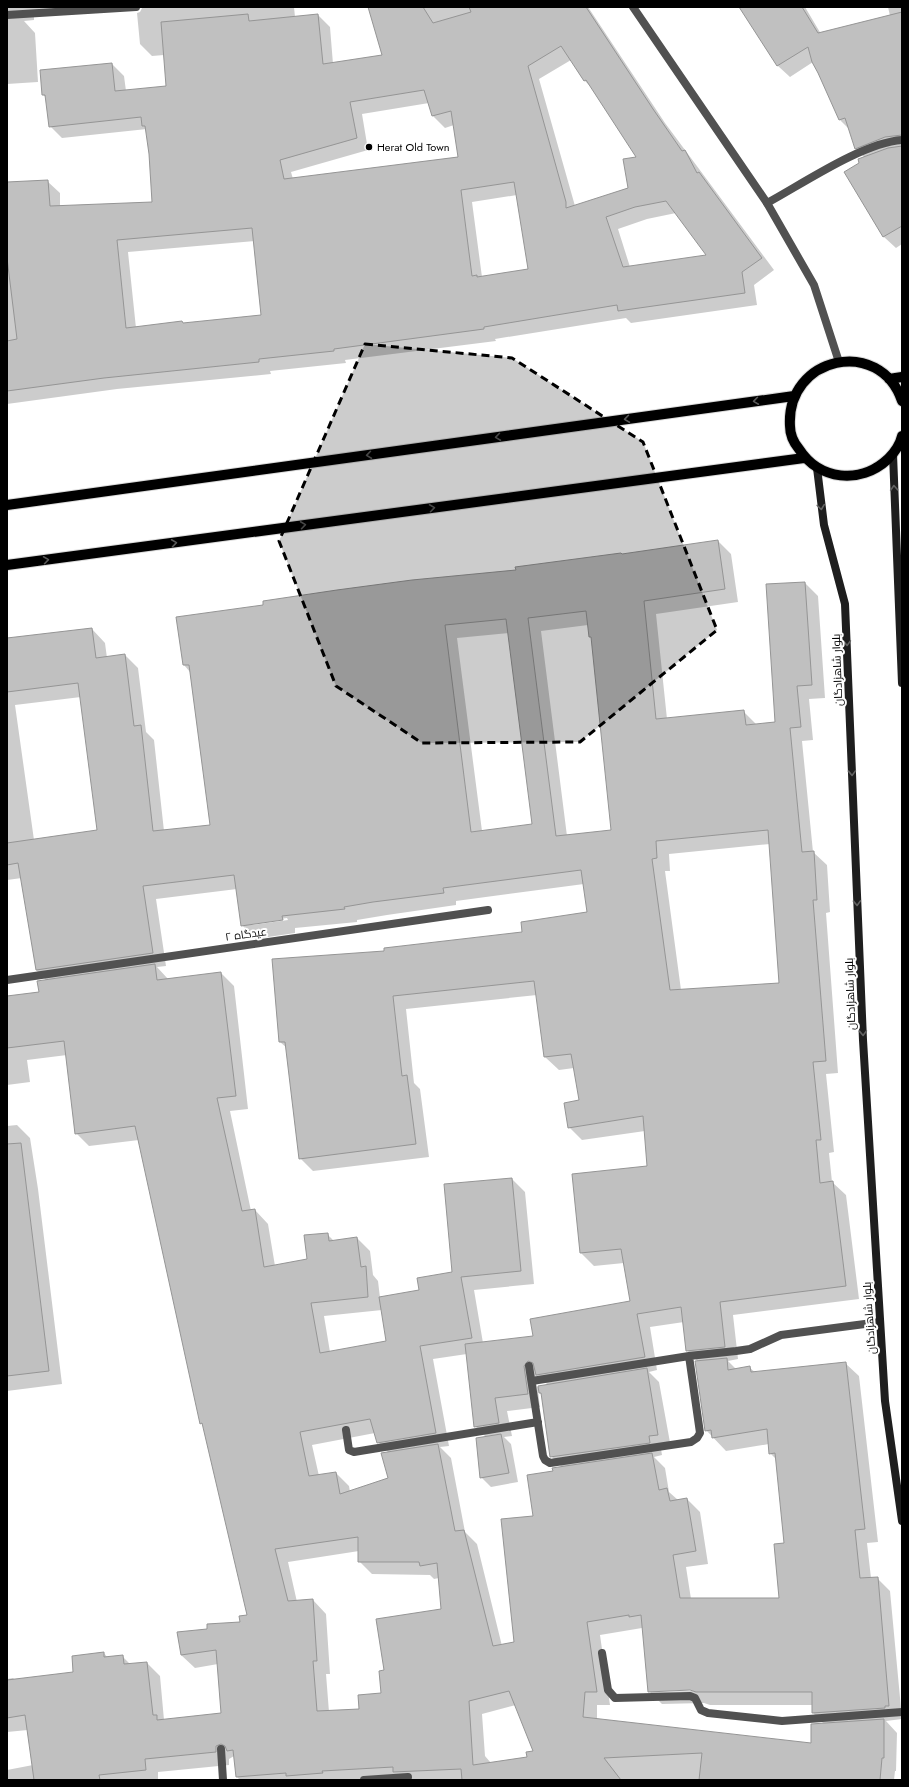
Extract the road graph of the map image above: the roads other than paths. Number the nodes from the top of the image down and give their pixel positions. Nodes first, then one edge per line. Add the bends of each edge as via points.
1 (136, 7) edge
2 (633, 7) edge
3 (7, 15) edge
4 (902, 140) edge
5 (767, 204) junction
6 (839, 362) junction
7 (902, 377) edge
8 (890, 379) junction
9 (794, 396) junction
10 (902, 401) edge
11 (902, 438) edge
12 (893, 454) junction
13 (804, 458) junction
14 (817, 468) junction
15 (7, 505) edge
16 (7, 566) edge
17 (900, 583) edge
18 (902, 683) edge
19 (488, 910) dead end
20 (7, 980) edge
21 (880, 1322) junction
22 (689, 1356) junction
23 (529, 1366) dead end
24 (532, 1381) junction
25 (538, 1422) junction
26 (346, 1430) dead end
27 (902, 1521) edge
28 (602, 1653) dead end
29 (902, 1712) edge
30 (221, 1749) dead end
31 (408, 1777) dead end
32 (223, 1780) edge
33 (364, 1780) edge

1 - 3 street
2 - 5 street
4 - 5 street via 890,141 856,154
5 - 6 street via 814,285
6 - 8 main road via 857,362 875,368
6 - 9 main road via 820,368 805,380
7 - 8 main road
8 - 10 main road
9 - 13 main road via 790,428 795,444
9 -> 15 main road
11 - 12 main road
12 - 14 main road via 866,473 849,476 832,474
17 -> 12 main road
13 - 14 main road
16 -> 13 main road
14 -> 21 main road, بلوار شاهزادگان via 824,525 846,604 863,1040
17 - 18 main road
19 - 20 street, عیدگاه ۲
21 - 22 street via 781,1334 750,1349
21 - 27 main road, بلوار شاهزادگان via 885,1401
22 - 24 street
22 - 25 street via 700,1432 691,1442 550,1463 543,1456
23 - 24 street
24 - 25 street
25 - 26 street via 354,1452 349,1450
28 - 29 street via 608,1690 615,1698 690,1696 695,1698 701,1710 708,1713 782,1721
30 - 32 street
31 - 33 street

